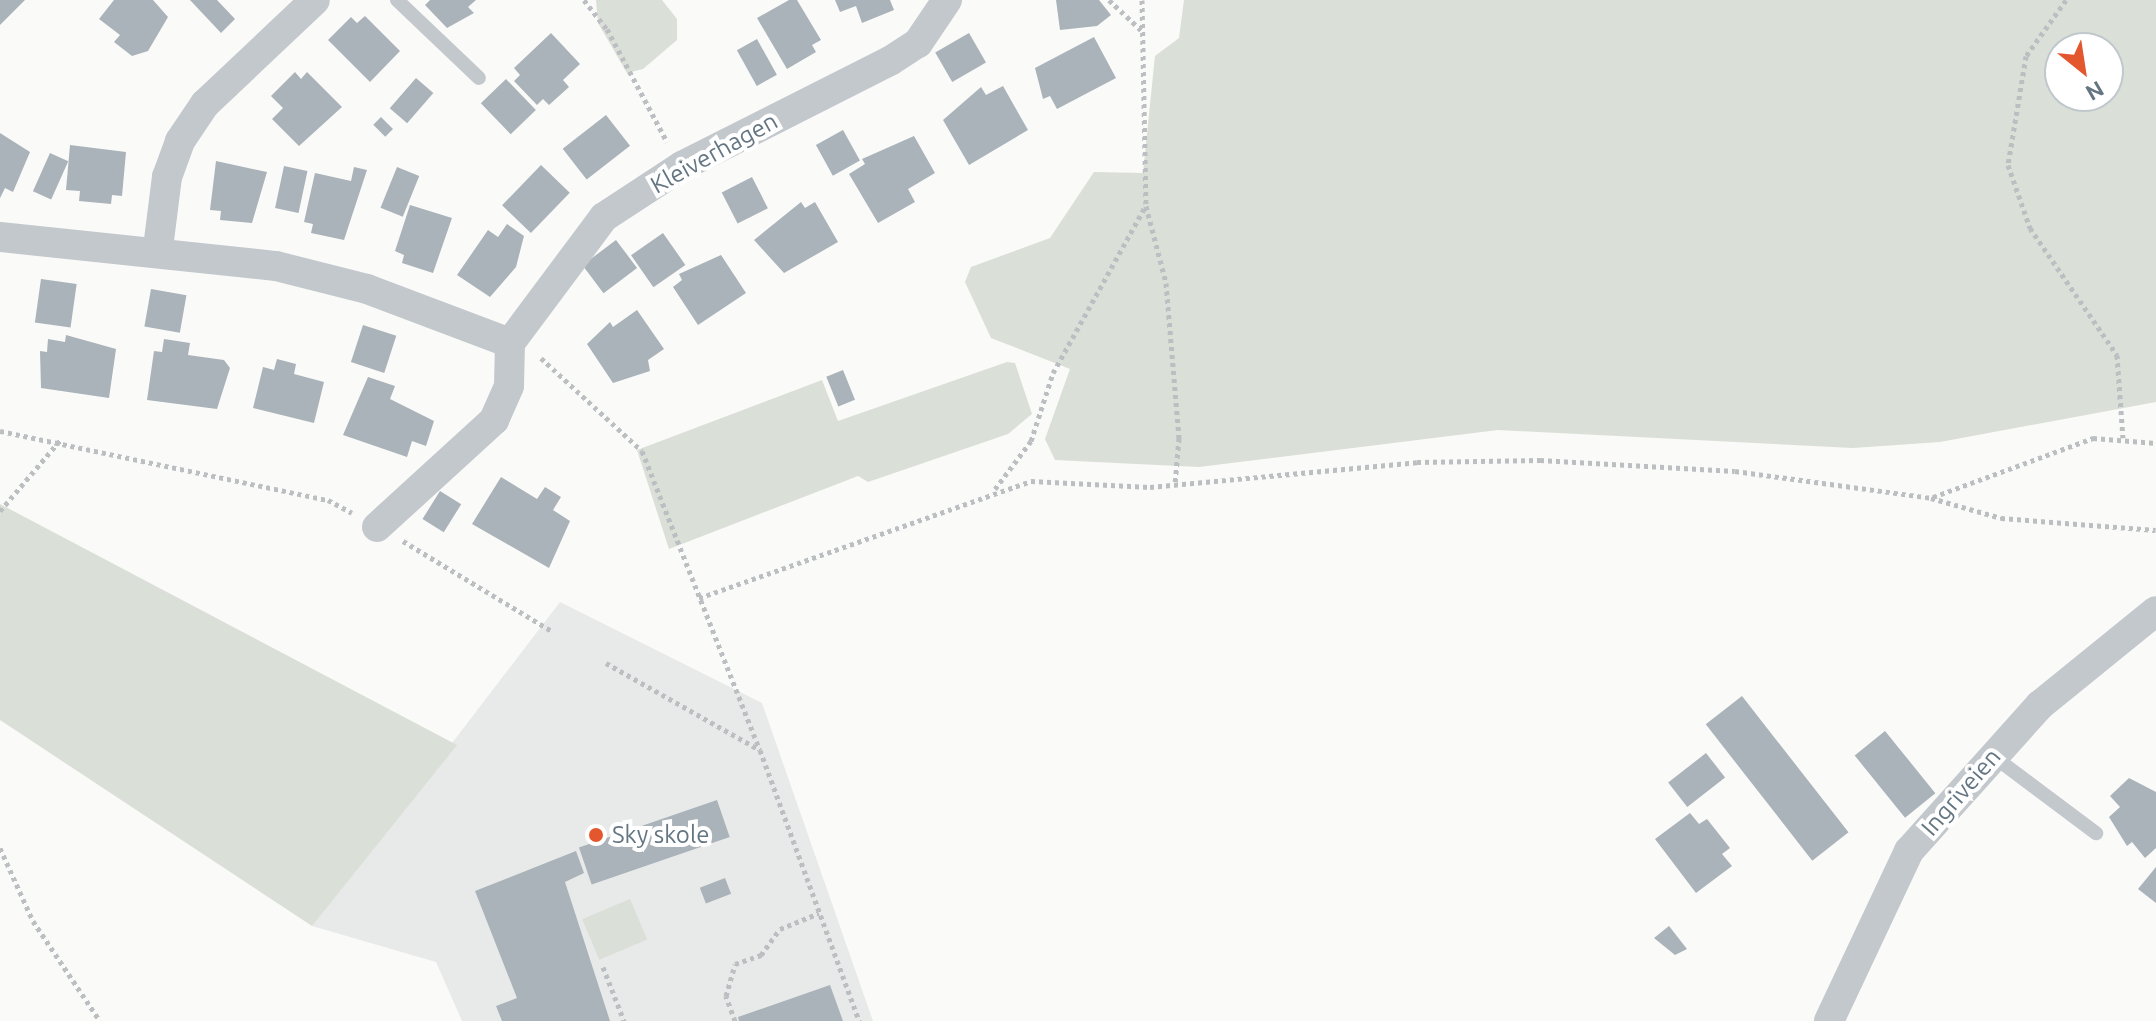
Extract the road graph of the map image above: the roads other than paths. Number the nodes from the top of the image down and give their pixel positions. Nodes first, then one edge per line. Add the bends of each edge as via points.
1 (315, 0) edge
2 (397, 0) edge
3 (947, 0) edge
4 (479, 78) dead end
5 (0, 237) edge
6 (158, 248) junction
7 (510, 343) junction
8 (377, 527) road end
9 (2156, 611) edge
10 (1992, 755) junction
11 (2096, 833) dead end
12 (1829, 1021) edge

1 - 6 street via 205,104 180,141 167,177
2 - 4 lane
3 - 7 street, Kleiverhagen via 918,43 890,61 682,166 604,217
5 - 6 street
6 - 7 street via 367,289
7 - 8 street via 509,386 494,420
9 - 10 street, Ingriveien via 2040,705
10 - 11 lane
10 - 12 street, Ingriveien via 1909,851

